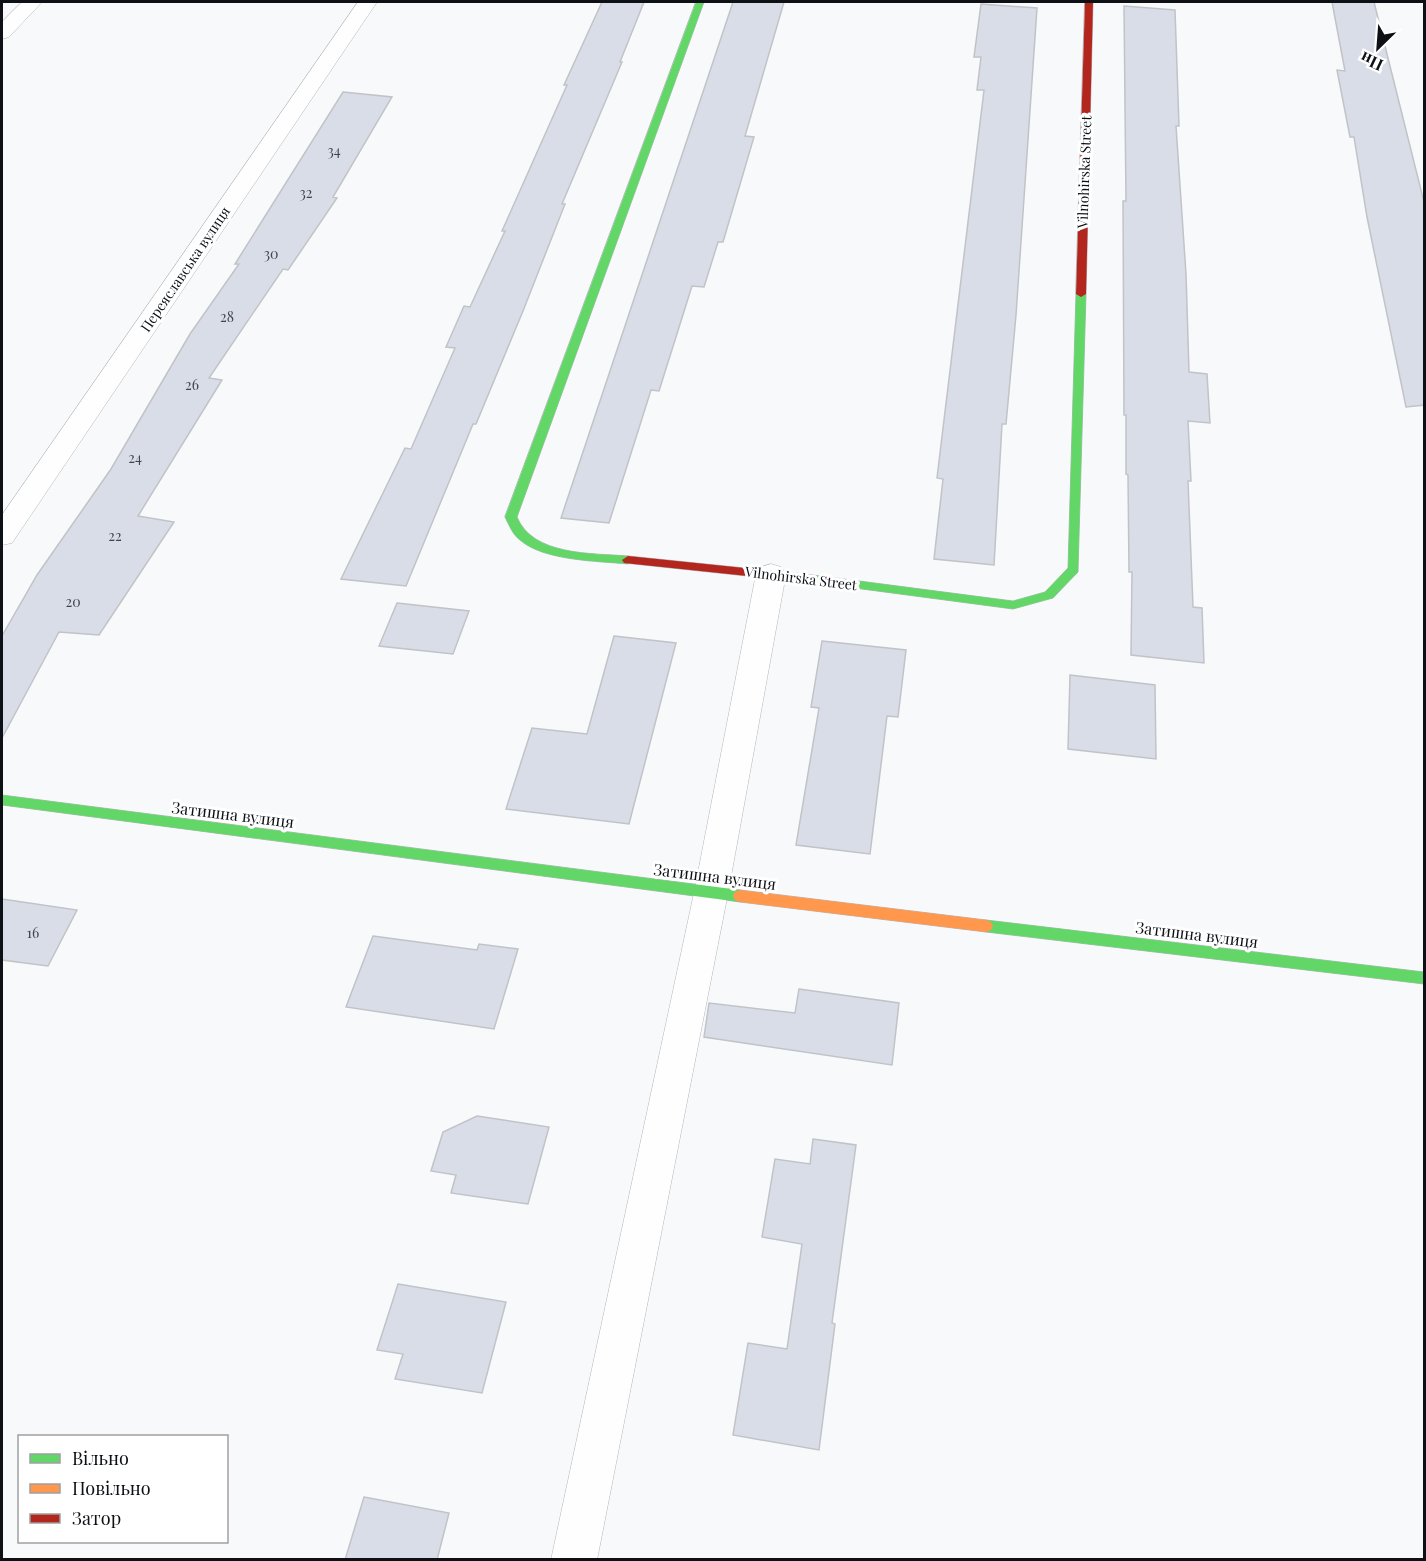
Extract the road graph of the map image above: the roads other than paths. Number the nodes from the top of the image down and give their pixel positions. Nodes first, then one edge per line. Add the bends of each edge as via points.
1 (32, 2) edge
2 (367, 2) edge
3 (700, 2) edge
4 (1089, 2) edge
5 (2, 33) edge
6 (2, 536) edge
7 (771, 574) junction
8 (2, 800) edge
9 (711, 893) junction
10 (1425, 978) edge
11 (574, 1560) edge

1 - 5 street
2 - 6 street, Переяславська вулиця
3 - 7 street, Vilnohirska Street via 511,517 527,540 567,554
4 - 7 street, Vilnohirska Street via 1074,569 1049,595 1013,605
7 - 9 street
8 - 9 street, Затишна вулиця
9 - 10 street, Затишна вулиця
9 - 11 street

